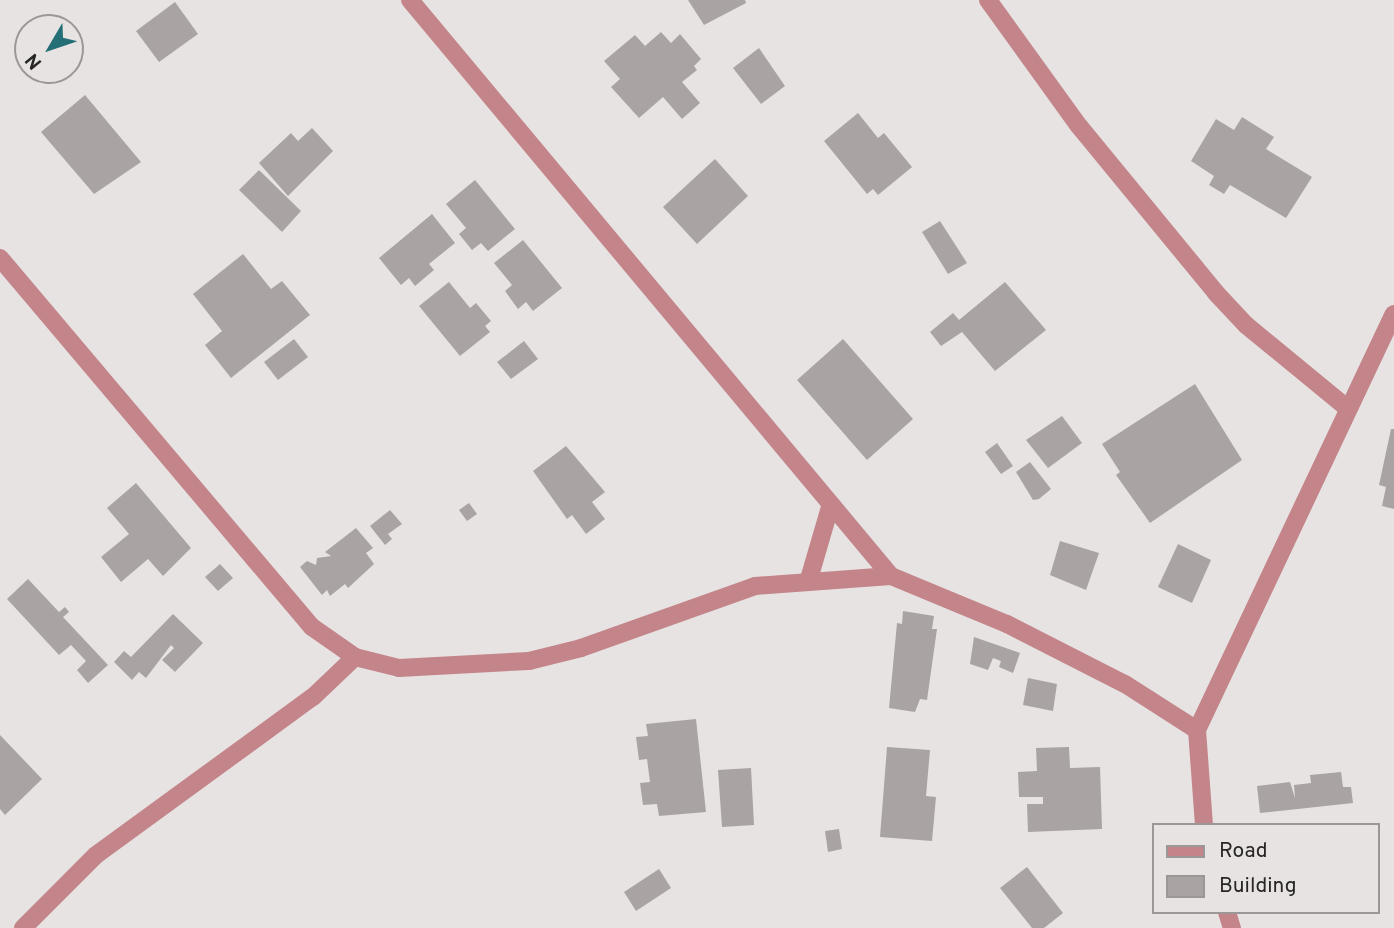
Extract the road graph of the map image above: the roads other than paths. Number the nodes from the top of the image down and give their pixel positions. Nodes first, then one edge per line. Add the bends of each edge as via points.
1 (410, 0) edge
2 (988, 0) edge
3 (0, 258) edge
4 (1394, 314) edge
5 (1348, 408) junction
6 (831, 504) junction
7 (891, 576) junction
8 (809, 579) junction
9 (355, 657) junction
10 (1197, 730) junction
11 (1204, 823) edge
12 (23, 928) edge

1 - 6 street
2 - 5 street via 1079,126 1216,293 1246,325
3 - 9 street via 312,627
4 - 5 street
5 - 10 street
6 - 7 street
6 - 8 street
7 - 8 street
7 - 10 street via 1007,624 1125,684
8 - 9 street via 755,586 581,649 529,661 399,668
9 - 12 street via 313,697 96,855
10 - 11 street

